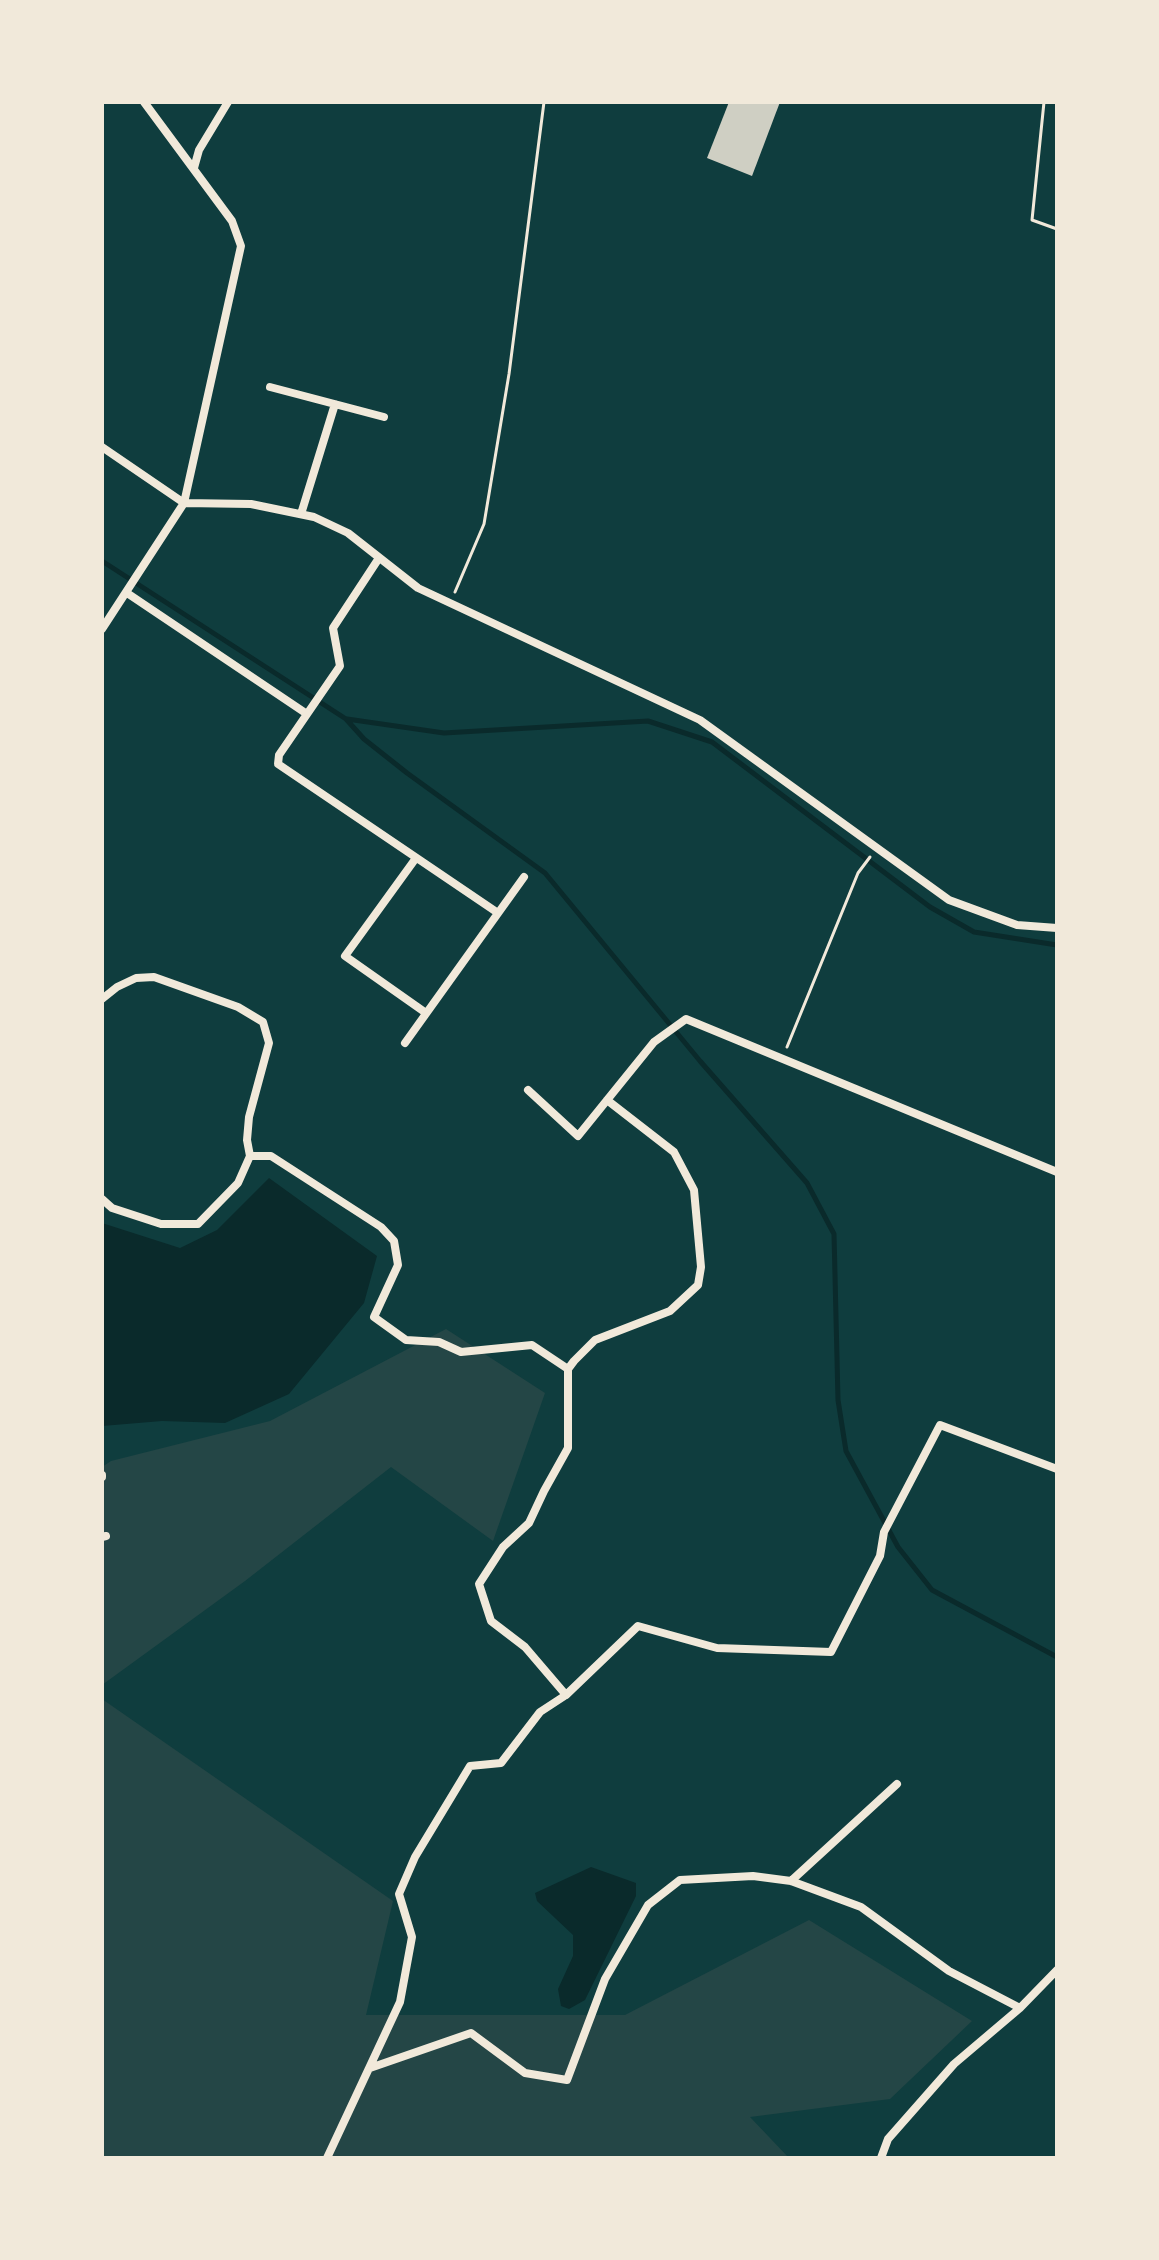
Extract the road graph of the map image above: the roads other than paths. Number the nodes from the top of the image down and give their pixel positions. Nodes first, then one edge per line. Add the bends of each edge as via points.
1 (144, 102) edge
2 (228, 102) edge
3 (194, 168) junction
4 (270, 387) dead end
5 (335, 404) junction
6 (384, 417) dead end
7 (102, 447) edge
8 (184, 503) junction
9 (301, 514) junction
10 (379, 558) junction
11 (127, 593) junction
12 (102, 629) edge
13 (307, 714) junction
14 (416, 858) junction
15 (524, 877) dead end
16 (498, 913) junction
17 (1057, 928) edge
18 (102, 999) edge
19 (426, 1013) junction
20 (405, 1043) dead end
21 (528, 1090) dead end
22 (607, 1100) junction
23 (250, 1156) junction
24 (1057, 1172) edge
25 (102, 1199) edge
26 (568, 1369) junction
27 (1057, 1469) edge
28 (566, 1695) junction
29 (897, 1784) dead end
30 (791, 1881) junction
31 (1057, 1970) edge
32 (1020, 2008) junction
33 (370, 2068) junction
34 (327, 2158) edge
35 (881, 2158) edge

1 - 3 street
2 - 3 street
3 - 8 street via 232,221 241,246
4 - 5 street
5 - 6 street
5 - 9 street
7 - 8 street
8 - 9 street via 251,504
8 - 11 street
9 - 10 street via 348,533
10 - 13 street via 333,628 340,666
10 - 17 street via 418,588 700,720 949,900 1017,925
11 - 12 street
11 - 13 street
13 - 14 street via 278,764
14 - 16 street
14 - 19 street via 345,956
15 - 16 street
16 - 19 street
18 - 23 street via 136,978 154,977 238,1007 263,1022 269,1043 249,1117
19 - 20 street
21 - 22 street via 578,1136
22 - 24 street via 654,1042 686,1019
22 - 26 street via 674,1152 694,1190 701,1267 698,1285 670,1311 595,1340
23 - 25 street via 238,1183 198,1224 161,1224 112,1208
23 - 26 street via 271,1156 381,1227 394,1241 398,1265 374,1317 406,1340 439,1342 461,1352 532,1345
26 - 28 street via 568,1448 529,1523 503,1547 479,1584 491,1621 525,1647
27 - 28 street via 940,1425 884,1532 880,1556 831,1652 717,1648 638,1626
28 - 33 street via 540,1712 501,1763 470,1766 415,1857 399,1894 412,1937 400,2002
29 - 30 street
30 - 32 street via 861,1907 949,1971
30 - 33 street via 753,1876 680,1880 648,1905 605,1979 567,2080 525,2073 471,2033
31 - 32 street
32 - 35 street via 954,2064 888,2139
33 - 34 street

